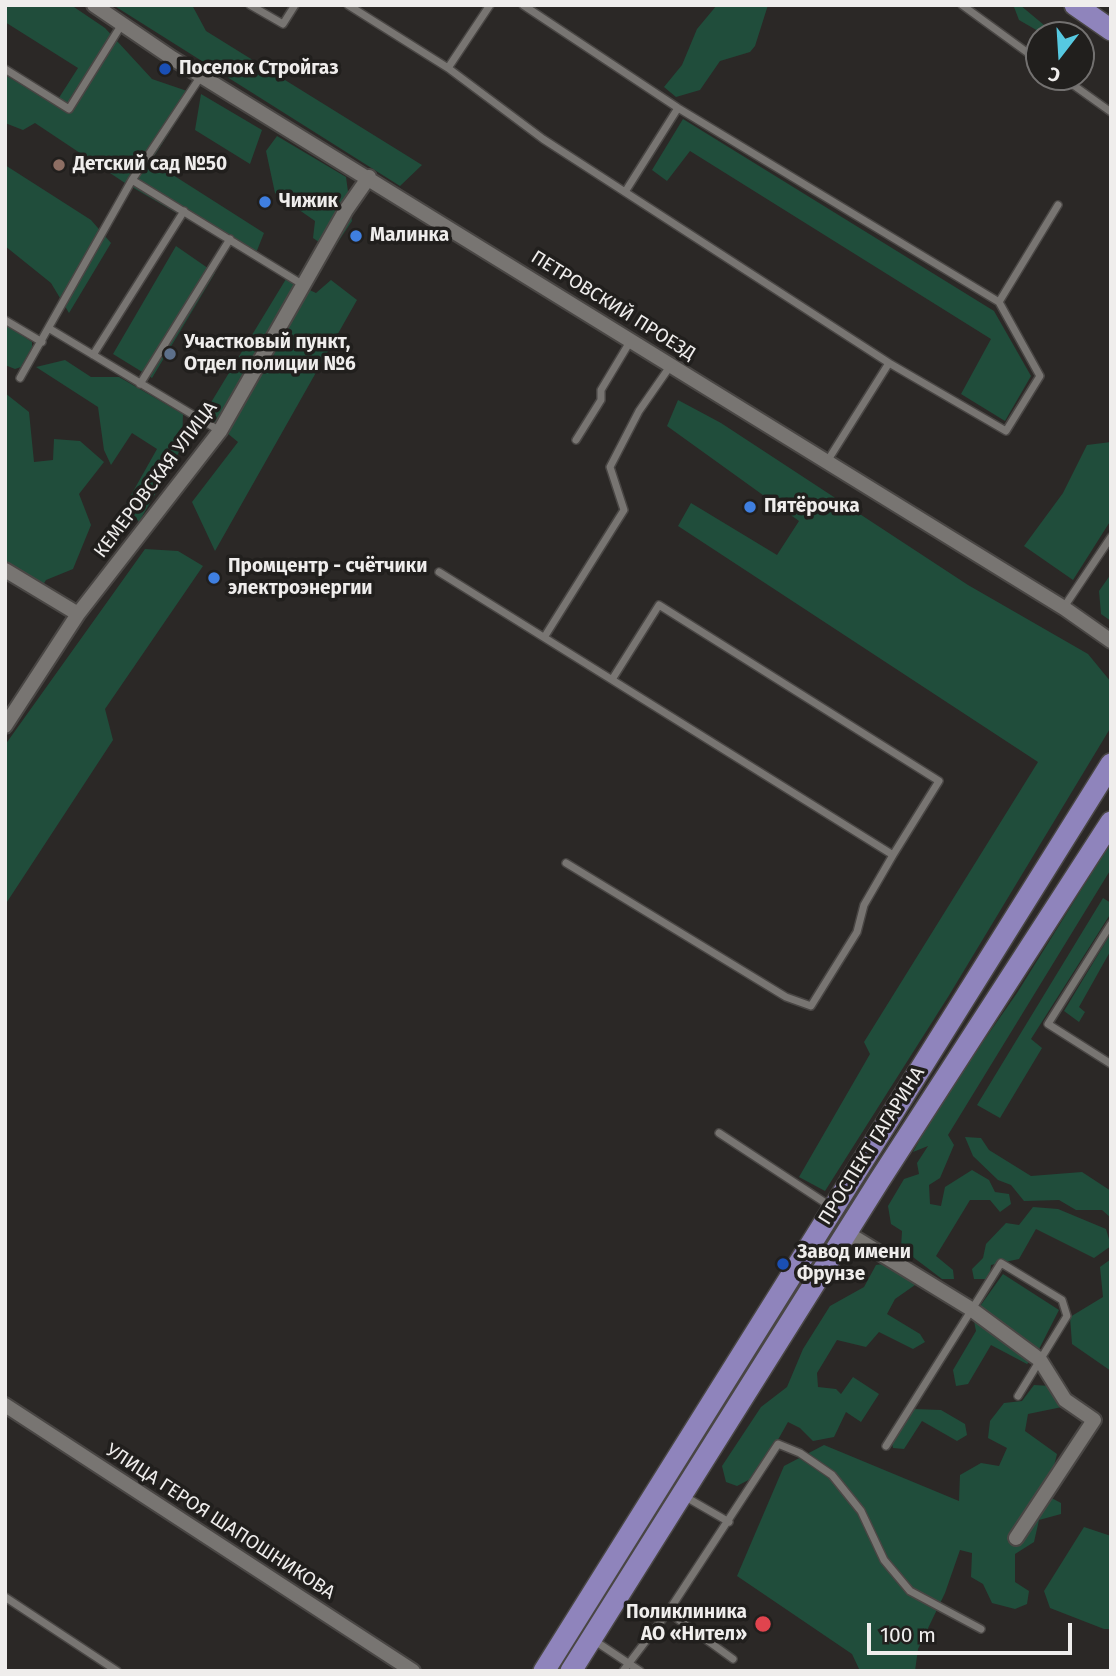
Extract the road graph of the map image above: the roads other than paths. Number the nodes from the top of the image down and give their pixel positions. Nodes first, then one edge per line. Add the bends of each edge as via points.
1 (94, 5) edge
2 (250, 5) edge
3 (295, 5) edge
4 (348, 5) edge
5 (490, 5) edge
6 (523, 5) edge
7 (962, 5) edge
8 (1075, 5) edge
9 (1098, 5) edge
10 (1111, 13) edge
11 (122, 24) junction
12 (1111, 30) edge
13 (1025, 51) edge
14 (448, 68) junction
15 (5, 69) edge
16 (201, 75) junction
17 (1082, 91) edge
18 (678, 108) junction
19 (1111, 112) edge
20 (369, 177) junction
21 (132, 180) junction
22 (625, 192) junction
23 (1058, 205) dead end
24 (184, 211) junction
25 (230, 239) junction
26 (305, 286) junction
27 (999, 302) junction
28 (5, 320) edge
29 (50, 329) junction
30 (632, 340) junction
31 (42, 342) junction
32 (93, 355) junction
33 (889, 363) junction
34 (671, 365) junction
35 (20, 378) dead end
36 (140, 384) junction
37 (220, 431) junction
38 (576, 440) dead end
39 (828, 460) junction
40 (1111, 537) edge
41 (5, 570) edge
42 (439, 572) dead end
43 (1064, 608) junction
44 (78, 614) junction
45 (545, 636) junction
46 (1111, 641) edge
47 (613, 678) junction
48 (5, 726) edge
49 (1111, 764) edge
50 (1111, 822) edge
51 (893, 855) junction
52 (566, 863) dead end
53 (1111, 924) edge
54 (1111, 1064) edge
55 (719, 1133) dead end
56 (834, 1209) junction
57 (847, 1233) junction
58 (971, 1309) junction
59 (1040, 1360) junction
60 (1018, 1396) dead end
61 (5, 1405) edge
62 (886, 1446) dead end
63 (682, 1495) junction
64 (729, 1522) junction
65 (1016, 1538) dead end
66 (5, 1597) edge
67 (668, 1612) junction
68 (981, 1629) dead end
69 (591, 1639) junction
70 (733, 1659) dead end
71 (635, 1668) edge
72 (117, 1671) edge
73 (413, 1671) edge
74 (544, 1671) edge
75 (571, 1671) edge
76 (624, 1671) edge

1 - 11 street, ПЕТРОВСКИЙ ПРОЕЗД
2 - 3 lane via 283,24
4 - 14 lane
5 - 14 lane
6 - 18 lane
7 - 13 lane
8 - 12 main road
9 - 10 main road
11 - 15 lane via 69,109
11 - 16 street, ПЕТРОВСКИЙ ПРОЕЗД
14 - 22 lane via 543,139
16 - 20 street, ПЕТРОВСКИЙ ПРОЕЗД
16 - 21 lane
17 - 19 lane
18 - 22 lane
18 - 27 lane
20 - 26 street, КЕМЕРОВСКАЯ УЛИЦА
20 - 30 street, ПЕТРОВСКИЙ ПРОЕЗД
21 - 24 lane
21 - 29 lane
22 - 33 lane
23 - 27 lane
24 - 25 lane
24 - 32 lane
25 - 26 lane
25 - 36 lane
26 - 37 street, КЕМЕРОВСКАЯ УЛИЦА
27 - 33 lane via 1040,376 1006,431
28 - 31 lane
29 - 31 lane
29 - 32 lane
30 - 34 street, ПЕТРОВСКИЙ ПРОЕЗД
30 - 38 lane
31 - 35 lane
32 - 36 lane
33 - 39 lane
34 - 39 street, ПЕТРОВСКИЙ ПРОЕЗД
34 - 45 lane via 639,411 610,467 624,510
36 - 37 lane
37 - 44 street, КЕМЕРОВСКАЯ УЛИЦА
39 - 43 street, ПЕТРОВСКИЙ ПРОЕЗД
40 - 43 lane
41 - 44 street
42 - 45 lane
43 - 46 street, ПЕТРОВСКИЙ ПРОЕЗД
44 - 48 street, КЕМЕРОВСКАЯ УЛИЦА
45 - 47 lane
47 - 51 lane
47 - 51 lane via 659,605 939,781
49 - 56 main road, ПРОСПЕКТ ГАГАРИНА
50 - 57 main road, ПРОСПЕКТ ГАГАРИНА
51 - 52 lane via 864,905 857,932 811,1006 786,997
53 - 54 lane via 1048,1024
55 - 56 lane
56 - 74 main road, ПРОСПЕКТ ГАГАРИНА
57 - 58 street
57 - 63 main road, ПРОСПЕКТ ГАГАРИНА
58 - 59 street
58 - 59 lane via 1001,1263 1062,1300 1067,1316
58 - 62 lane
59 - 60 lane
59 - 65 street via 1065,1400 1094,1420
61 - 73 street, УЛИЦА ГЕРОЯ ШАПОШНИКОВА
63 - 64 lane
63 - 69 main road, ПРОСПЕКТ ГАГАРИНА
64 - 67 lane
64 - 68 lane via 778,1444 800,1453 832,1475 861,1511 884,1560 910,1591
66 - 72 lane
67 - 70 lane
67 - 71 lane
69 - 71 lane
69 - 75 main road, ПРОСПЕКТ ГАГАРИНА
71 - 76 lane

